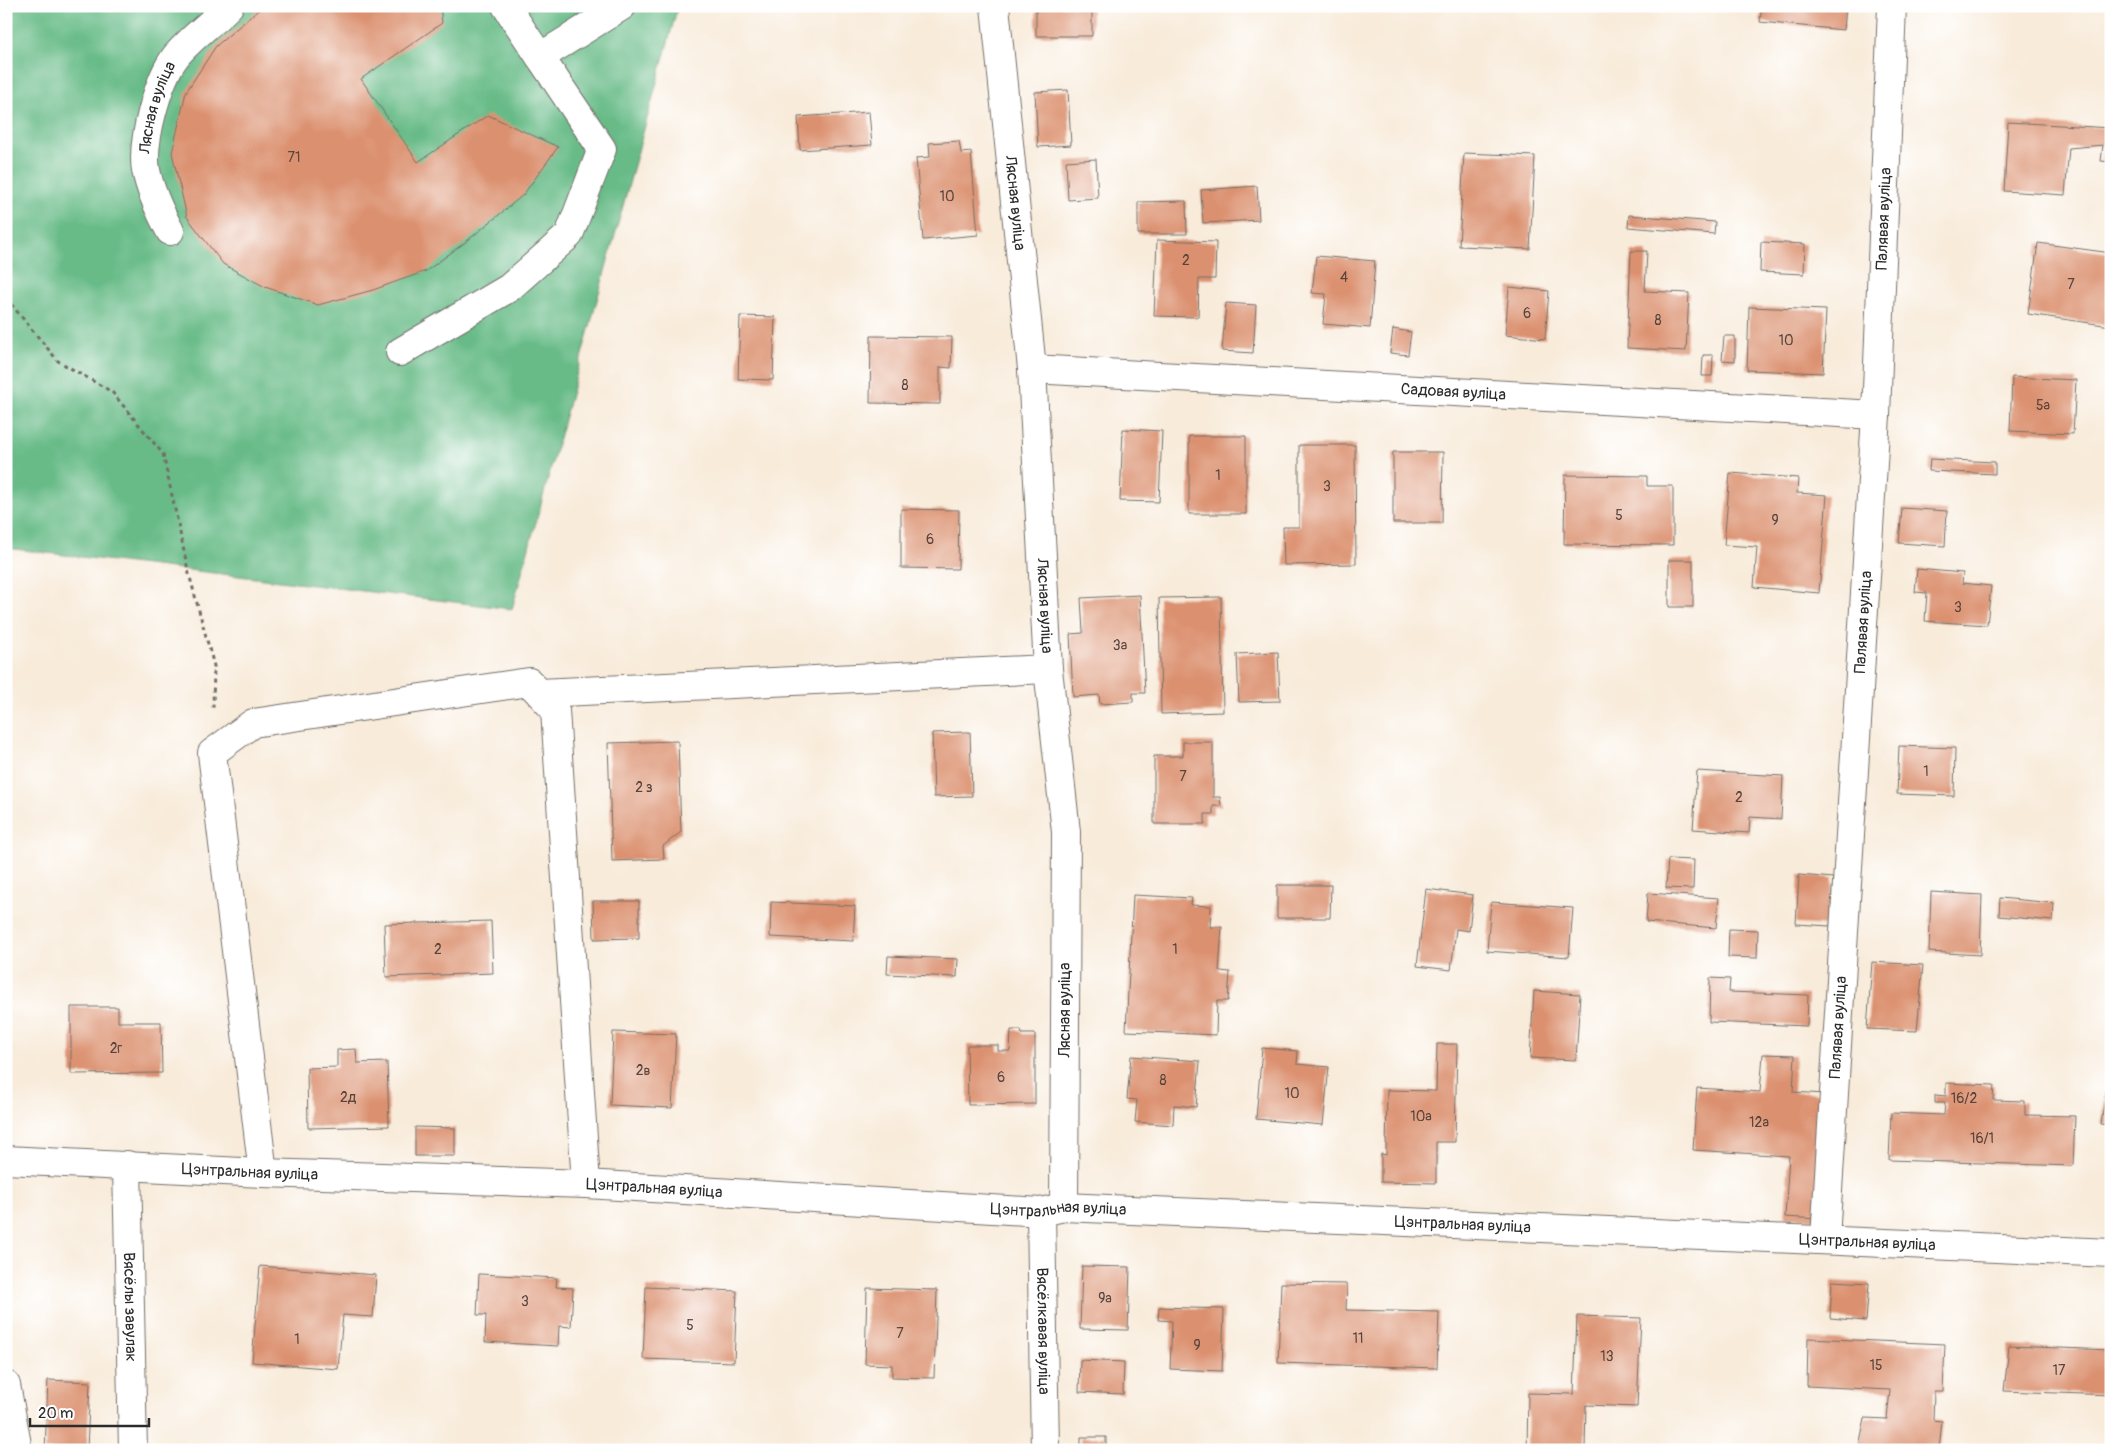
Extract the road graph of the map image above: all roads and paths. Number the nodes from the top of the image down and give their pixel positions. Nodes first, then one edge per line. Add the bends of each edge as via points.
1 (229, 6) edge
2 (506, 6) edge
3 (622, 6) edge
4 (995, 6) edge
5 (1892, 6) edge
6 (540, 57) junction
7 (170, 231) dead end
8 (6, 298) edge
9 (400, 352) dead end
10 (1032, 369) junction
11 (1876, 415) junction
12 (1048, 669) junction
13 (540, 693) junction
14 (212, 752) junction
15 (6, 1160) edge
16 (127, 1165) junction
17 (263, 1173) junction
18 (586, 1184) junction
19 (1053, 1209) junction
20 (1825, 1239) junction
21 (2111, 1253) edge
22 (6, 1385) edge
23 (18, 1450) edge
24 (133, 1450) edge
25 (1046, 1450) edge

1 - 7 street, Лясная вуліца via 176,56 157,95 146,139 146,170
2 - 6 street
3 - 6 street
4 - 10 street, Лясная вуліца
5 - 11 street, Палявая вуліца
6 - 9 street via 602,149 569,234 509,288
8 - 14 path via 58,360 112,392 163,454 188,570 214,666
10 - 11 street, Садовая вуліца
10 - 12 street, Лясная вуліца
11 - 20 street, Палявая вуліца
12 - 13 street
12 - 19 street, Лясная вуліца via 1066,832
13 - 14 street via 528,682 254,723
13 - 18 street via 555,710
14 - 17 street
15 - 16 street, Цэнтральная вуліца
16 - 17 street, Цэнтральная вуліца
16 - 24 street, Вясёлы завулак
17 - 18 street, Цэнтральная вуліца
18 - 19 street, Цэнтральная вуліца
19 - 20 street, Цэнтральная вуліца
19 - 25 street, Вясёлкавая вуліца
20 - 21 street, Цэнтральная вуліца
22 - 23 street

